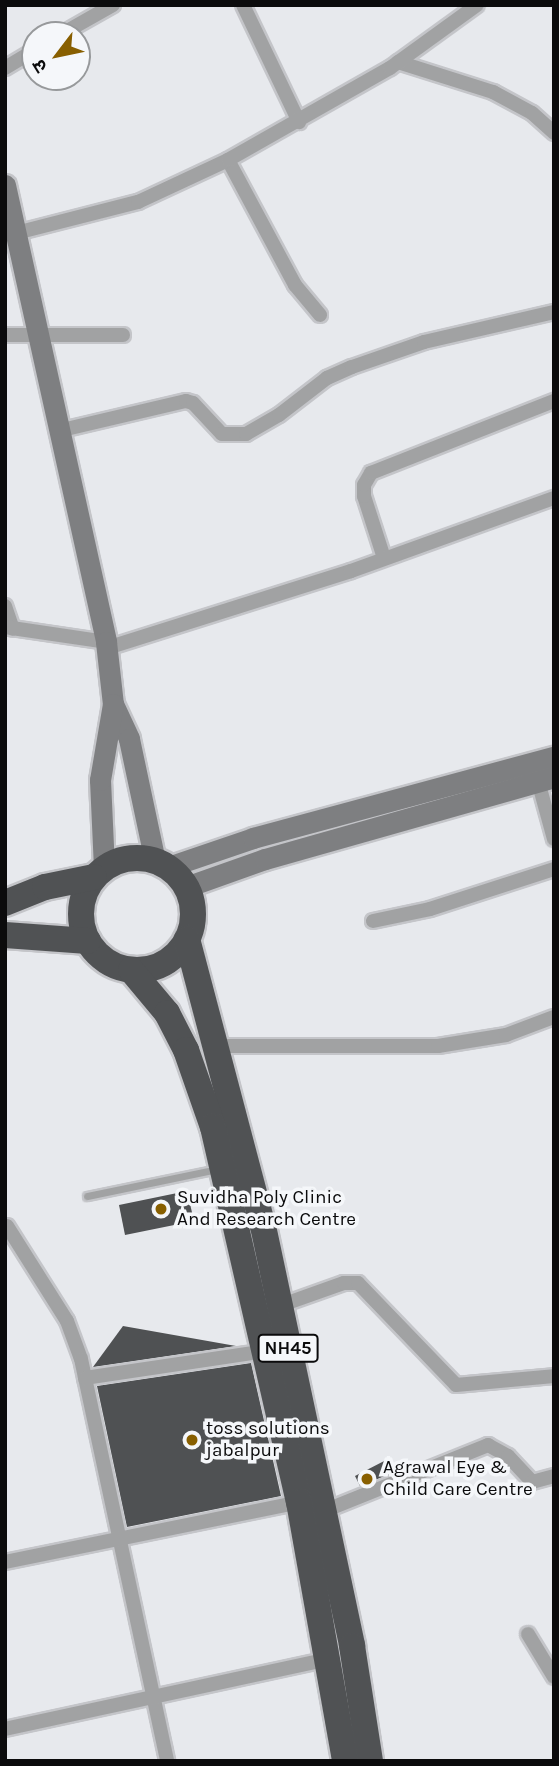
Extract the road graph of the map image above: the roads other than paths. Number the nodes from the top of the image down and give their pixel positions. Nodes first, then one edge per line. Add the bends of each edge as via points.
1 (113, 5) edge
2 (243, 5) edge
3 (477, 5) edge
4 (85, 21) edge
5 (21, 58) edge
6 (398, 62) junction
7 (5, 68) edge
8 (299, 122) junction
9 (553, 129) edge
10 (228, 160) junction
11 (5, 185) edge
12 (13, 241) edge
13 (554, 312) edge
14 (320, 315) dead end
15 (5, 335) edge
16 (123, 335) dead end
17 (40, 336) junction
18 (554, 401) edge
19 (62, 430) junction
20 (554, 498) edge
21 (384, 558) junction
22 (5, 606) edge
23 (9, 628) edge
24 (107, 645) junction
25 (113, 704) junction
26 (554, 757) edge
27 (546, 779) edge
28 (554, 839) edge
29 (162, 864) junction
30 (554, 869) edge
31 (99, 872) junction
32 (186, 887) junction
33 (5, 903) edge
34 (373, 921) dead end
35 (5, 935) edge
36 (187, 939) junction
37 (88, 941) junction
38 (131, 970) junction
39 (554, 1017) edge
40 (217, 1046) junction
41 (222, 1167) junction
42 (87, 1196) dead end
43 (7, 1226) dead end
44 (279, 1306) junction
45 (265, 1350) junction
46 (554, 1376) edge
47 (85, 1378) junction
48 (554, 1476) edge
49 (311, 1506) junction
50 (121, 1539) junction
51 (5, 1562) edge
52 (528, 1634) dead end
53 (330, 1659) junction
54 (554, 1677) edge
55 (155, 1694) junction
56 (5, 1729) edge
57 (167, 1761) edge
58 (345, 1761) edge
59 (370, 1761) edge

1 - 4 street
2 - 8 street
3 - 6 street
5 - 7 street
6 - 8 street
6 - 9 street via 493,92
8 - 10 street
10 - 12 street via 138,202
10 - 14 street via 289,274
11 - 12 street
12 - 17 street
13 - 19 street via 424,342 352,367 327,378 246,434 222,434 194,403 186,401
15 - 17 street
16 - 17 street
17 - 19 street
18 - 21 street via 371,473 363,485 364,496
19 - 24 street
20 - 21 street
21 - 24 street
22 - 23 street
23 - 24 street
24 - 25 street
25 - 29 street via 129,739
25 - 31 street via 100,780
26 - 29 street
27 - 28 street
27 - 32 street
29 - 31 highway via 129,858
29 - 32 highway
30 - 34 street via 430,909
31 - 33 highway
31 - 37 highway via 82,901
32 - 36 highway, NH45 via 193,913
35 - 37 highway
36 - 38 highway via 158,966
36 - 40 highway, NH45
37 - 38 highway, NH45 via 106,961
38 - 41 highway, NH45 via 167,1013 187,1050
39 - 40 street via 506,1035 438,1046
40 - 44 highway, NH45
41 - 42 lane
41 - 45 highway, NH45
43 - 47 street via 66,1321
44 - 46 street via 344,1283 358,1283 456,1385
44 - 49 highway, NH45
45 - 47 street
45 - 49 highway, NH45
47 - 50 street
48 - 49 street via 532,1482 508,1456 488,1445
49 - 50 street
49 - 53 highway, NH45
49 - 59 highway, NH45
50 - 51 street
50 - 55 street
52 - 54 street
53 - 55 street
53 - 58 highway, NH45
55 - 56 street
55 - 57 street

